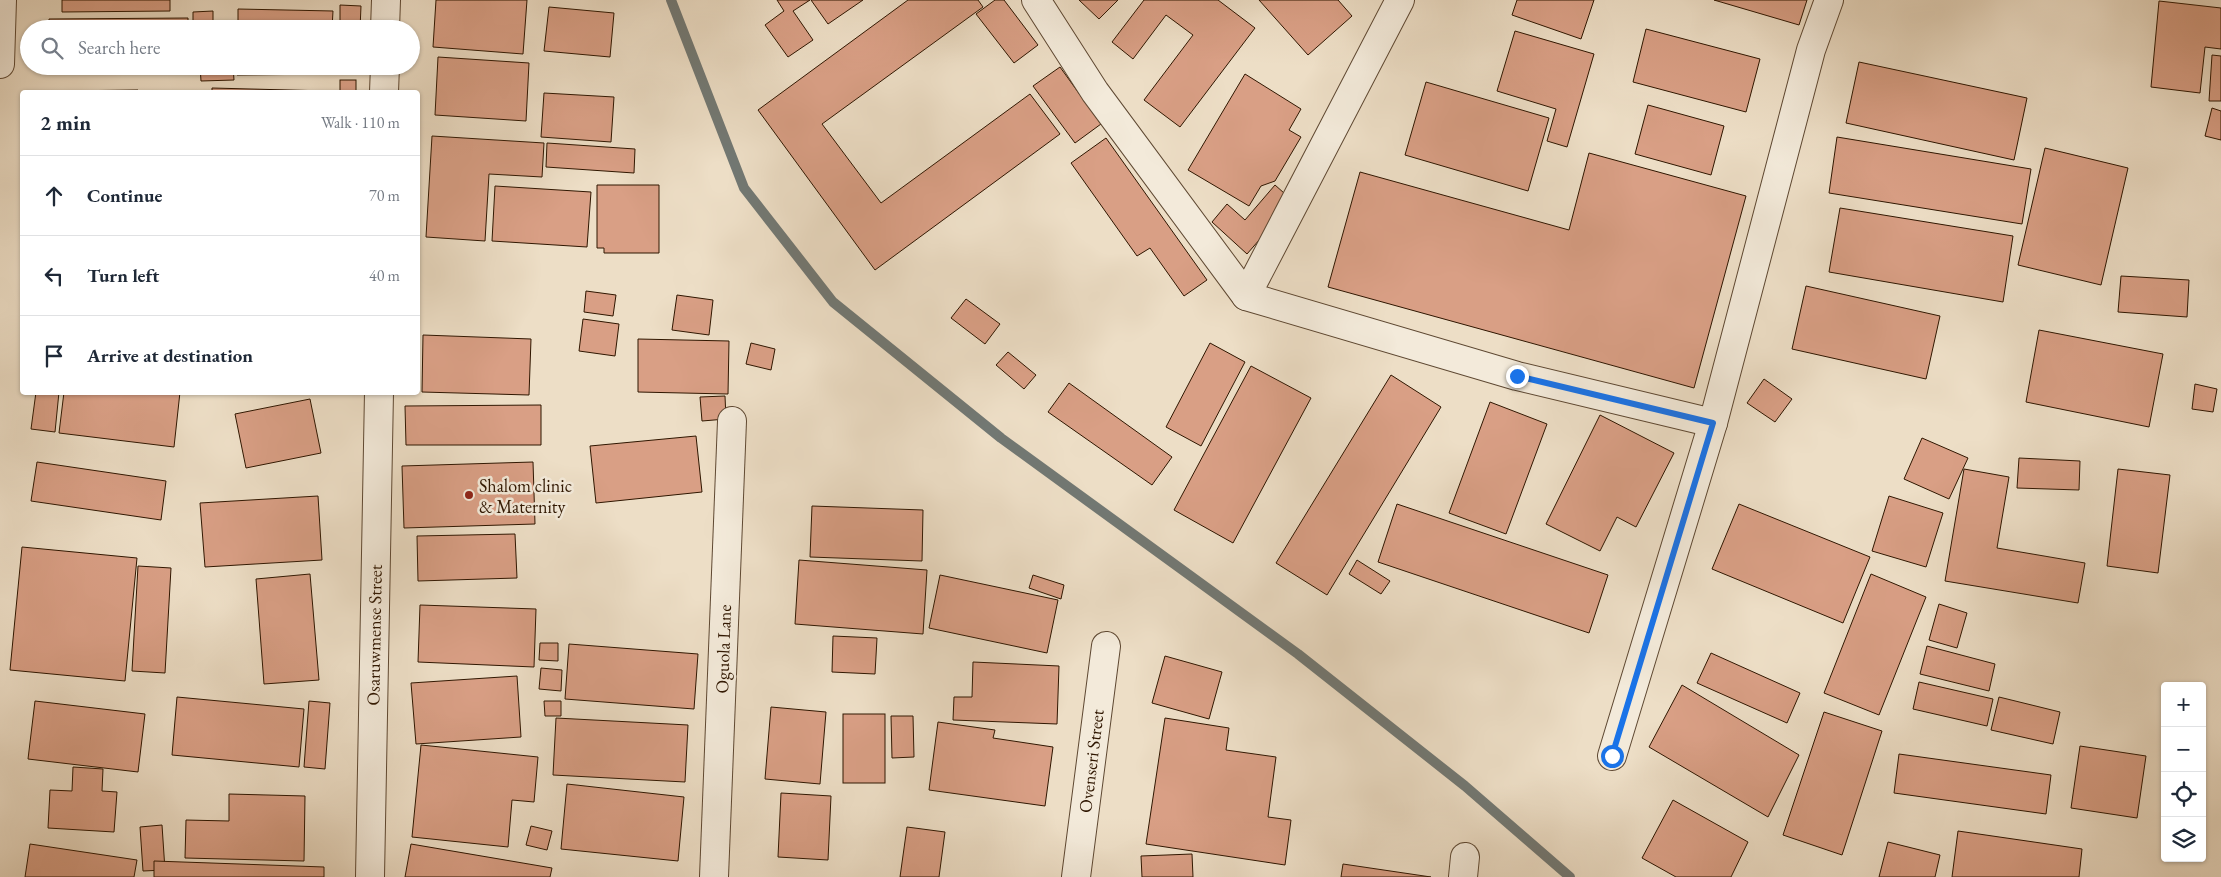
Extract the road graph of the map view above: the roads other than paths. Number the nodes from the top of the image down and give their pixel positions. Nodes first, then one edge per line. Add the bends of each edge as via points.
1 (2, 0) edge
2 (386, 0) edge
3 (1036, 0) edge
4 (1400, 0) edge
5 (1829, 0) edge
6 (385, 20) edge
7 (0, 64) edge
8 (385, 75) edge
9 (384, 90) edge
10 (1246, 296) junction
11 (379, 395) edge
12 (732, 421) dead end
13 (1713, 423) junction
14 (1106, 646) dead end
15 (1612, 756) dead end
16 (370, 877) edge
17 (714, 877) edge
18 (1076, 877) edge

1 - 7 street
2 - 6 street
3 - 10 street via 1095,92
4 - 10 street
5 - 13 street via 1811,50
8 - 9 street
10 - 13 street via 1517,376
11 - 16 street, Osaruwmense Street
12 - 17 street, Oguola Lane
13 - 15 street
14 - 18 street, Ovenseri Street

